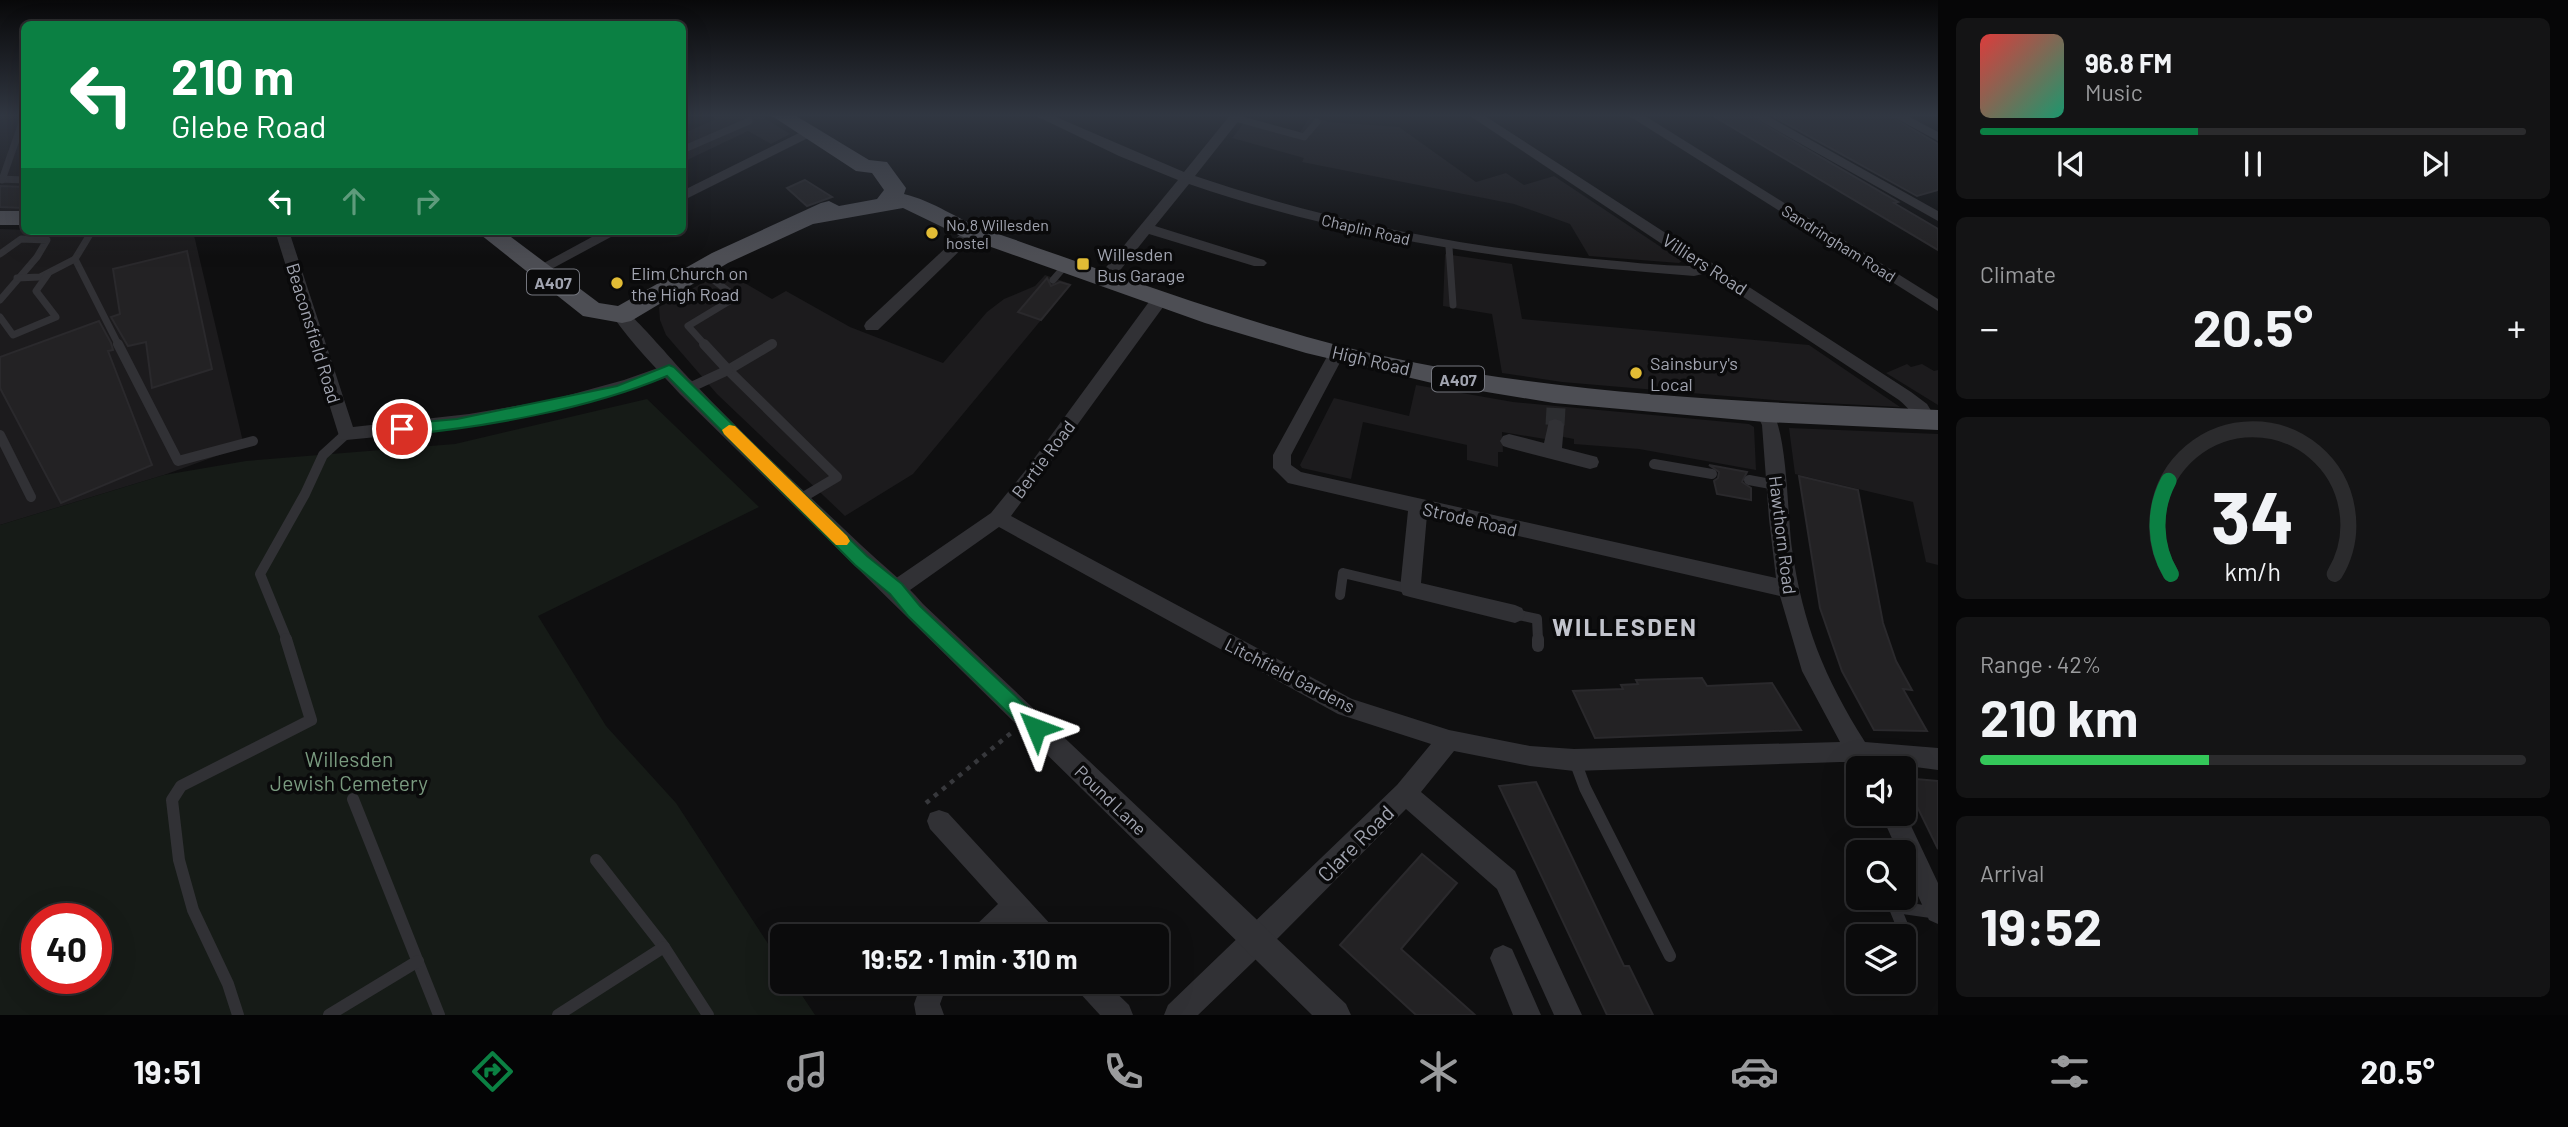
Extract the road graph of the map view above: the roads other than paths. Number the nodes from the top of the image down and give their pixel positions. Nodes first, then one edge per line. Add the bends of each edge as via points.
1 (8, 161) edge
2 (751, 161) edge
3 (856, 161) edge
4 (1150, 161) edge
5 (1199, 161) edge
6 (1547, 161) edge
7 (1708, 161) edge
8 (1845, 161) edge
9 (1186, 177) junction
10 (1, 180) edge
11 (21, 180) edge
12 (686, 195) edge
13 (886, 202) junction
14 (1931, 207) edge
15 (1938, 217) edge
16 (0, 218) edge
17 (21, 218) edge
18 (1146, 228) junction
19 (971, 232) junction
20 (90, 235) edge
21 (283, 235) edge
22 (493, 235) edge
23 (607, 235) edge
24 (1449, 247) junction
25 (0, 254) edge
26 (75, 259) junction
27 (1259, 264) dead end
28 (1710, 268) junction
29 (699, 269) junction
30 (539, 270) junction
31 (48, 274) junction
32 (18, 278) junction
33 (1104, 280) junction
34 (1160, 299) junction
35 (0, 300) edge
36 (1453, 305) dead end
37 (1938, 306) edge
38 (622, 315) junction
39 (0, 317) edge
40 (872, 326) dead end
41 (772, 343) dead end
42 (1337, 353) junction
43 (669, 370) junction
44 (728, 370) junction
45 (687, 388) junction
46 (1555, 409) junction
47 (1765, 412) junction
48 (1934, 420) edge
49 (346, 434) junction
50 (0, 435) edge
51 (253, 441) dead end
52 (1509, 441) dead end
53 (1552, 452) junction
54 (1591, 461) dead end
55 (1654, 464) dead end
56 (1712, 474) dead end
57 (1749, 480) dead end
58 (1776, 485) junction
59 (32, 497) dead end
60 (800, 499) junction
61 (1418, 507) junction
62 (998, 518) junction
63 (896, 589) junction
64 (1410, 589) junction
65 (1787, 589) junction
66 (1340, 595) dead end
67 (1515, 614) joint
68 (1538, 646) dead end
69 (1449, 740) junction
70 (1862, 756) edge
71 (1916, 759) edge
72 (1938, 759) edge
73 (1574, 760) junction
74 (1846, 760) edge
75 (1405, 793) junction
76 (353, 799) dead end
77 (932, 813) road end
78 (1899, 826) edge
79 (596, 860) dead end
80 (1015, 906) junction
81 (1916, 907) edge
82 (1938, 912) edge
83 (996, 924) edge
84 (1032, 924) edge
85 (1256, 941) junction
86 (664, 947) junction
87 (1670, 956) dead end
88 (1503, 958) dead end
89 (418, 961) junction
90 (931, 994) edge
91 (1099, 994) edge
92 (238, 1015) edge
93 (330, 1015) edge
94 (439, 1015) edge
95 (558, 1015) edge
96 (708, 1015) edge
97 (930, 1015) edge
98 (1119, 1015) edge
99 (1178, 1015) edge
100 (1335, 1015) edge
101 (1527, 1015) edge
102 (1568, 1015) edge

1 - 10 lane
2 - 12 street
3 - 13 main road via 864,166 875,192
4 - 9 street, Chaplin Road
5 - 9 street
6 - 28 street, Villiers Road
7 - 37 street, Sandringham Road
8 - 14 street
9 - 18 street
9 - 24 street, Chaplin Road via 1309,215
10 - 11 lane
13 - 19 main road, High Road / A407 via 896,211
13 - 29 main road via 814,217
14 - 15 street
16 - 17 main road
18 - 27 street
18 - 33 street
19 - 33 main road, High Road / A407 via 1059,273
19 - 40 street
20 - 26 lane
21 - 49 street, Beaconsfield Road
22 - 30 main road, A407
23 - 30 street
24 - 28 street, Chaplin Road via 1593,265
24 - 36 lane
25 - 32 lane via 22,238 47,240
26 - 31 lane
26 - 51 lane via 178,461
28 - 48 street, Villiers Road via 1905,396
29 - 38 main road
29 - 44 lane via 736,298 688,326
30 - 38 main road, A407 via 592,310
31 - 32 lane
31 - 39 lane via 36,291 56,317 13,335
32 - 35 lane
33 - 34 main road, High Road / A407
34 - 42 main road, High Road / A407
34 - 62 street, Bertie Road
38 - 43 street, Pound Lane
41 - 44 lane
42 - 46 main road, High Road / A407
42 - 61 street, Strode Road via 1282,456 1283,468 1294,478
43 - 45 street, Pound Lane
43 - 49 street via 621,390 457,424
44 - 45 lane
44 - 60 lane via 837,477
45 - 60 street, Pound Lane
46 - 47 main road, High Road / A407
46 - 53 street
47 - 48 main road, High Road / A407
47 - 58 street, Hawthorn Road via 1771,425
49 - 92 lane via 323,455 260,574 293,655 311,720 181,786 172,800 179,860 193,911
50 - 59 lane
52 - 53 street
53 - 54 street
55 - 56 lane
57 - 58 lane
58 - 65 street, Hawthorn Road
60 - 63 street, Pound Lane
61 - 64 street
61 - 65 street, Strode Road
62 - 63 street, Bertie Road
62 - 69 street, Litchfield Gardens via 1346,707
63 - 85 street, Pound Lane
64 - 66 lane via 1343,573
64 - 67 street
65 - 70 street, Hawthorn Road via 1814,673
67 - 68 lane via 1537,619
69 - 73 street, Litchfield Gardens
69 - 75 street, Clare Road
71 - 72 street, Litchfield Gardens
73 - 74 street, Litchfield Gardens
73 - 87 lane
75 - 85 street, Clare Road
75 - 102 street via 1506,880
76 - 89 lane
77 - 80 street
78 - 82 street
79 - 86 lane
80 - 83 street
80 - 84 street
81 - 82 lane
85 - 99 street, Clare Road
85 - 100 street, Pound Lane
86 - 95 lane
86 - 96 lane
88 - 101 street
89 - 93 lane
89 - 94 lane
90 - 97 street
91 - 98 street

